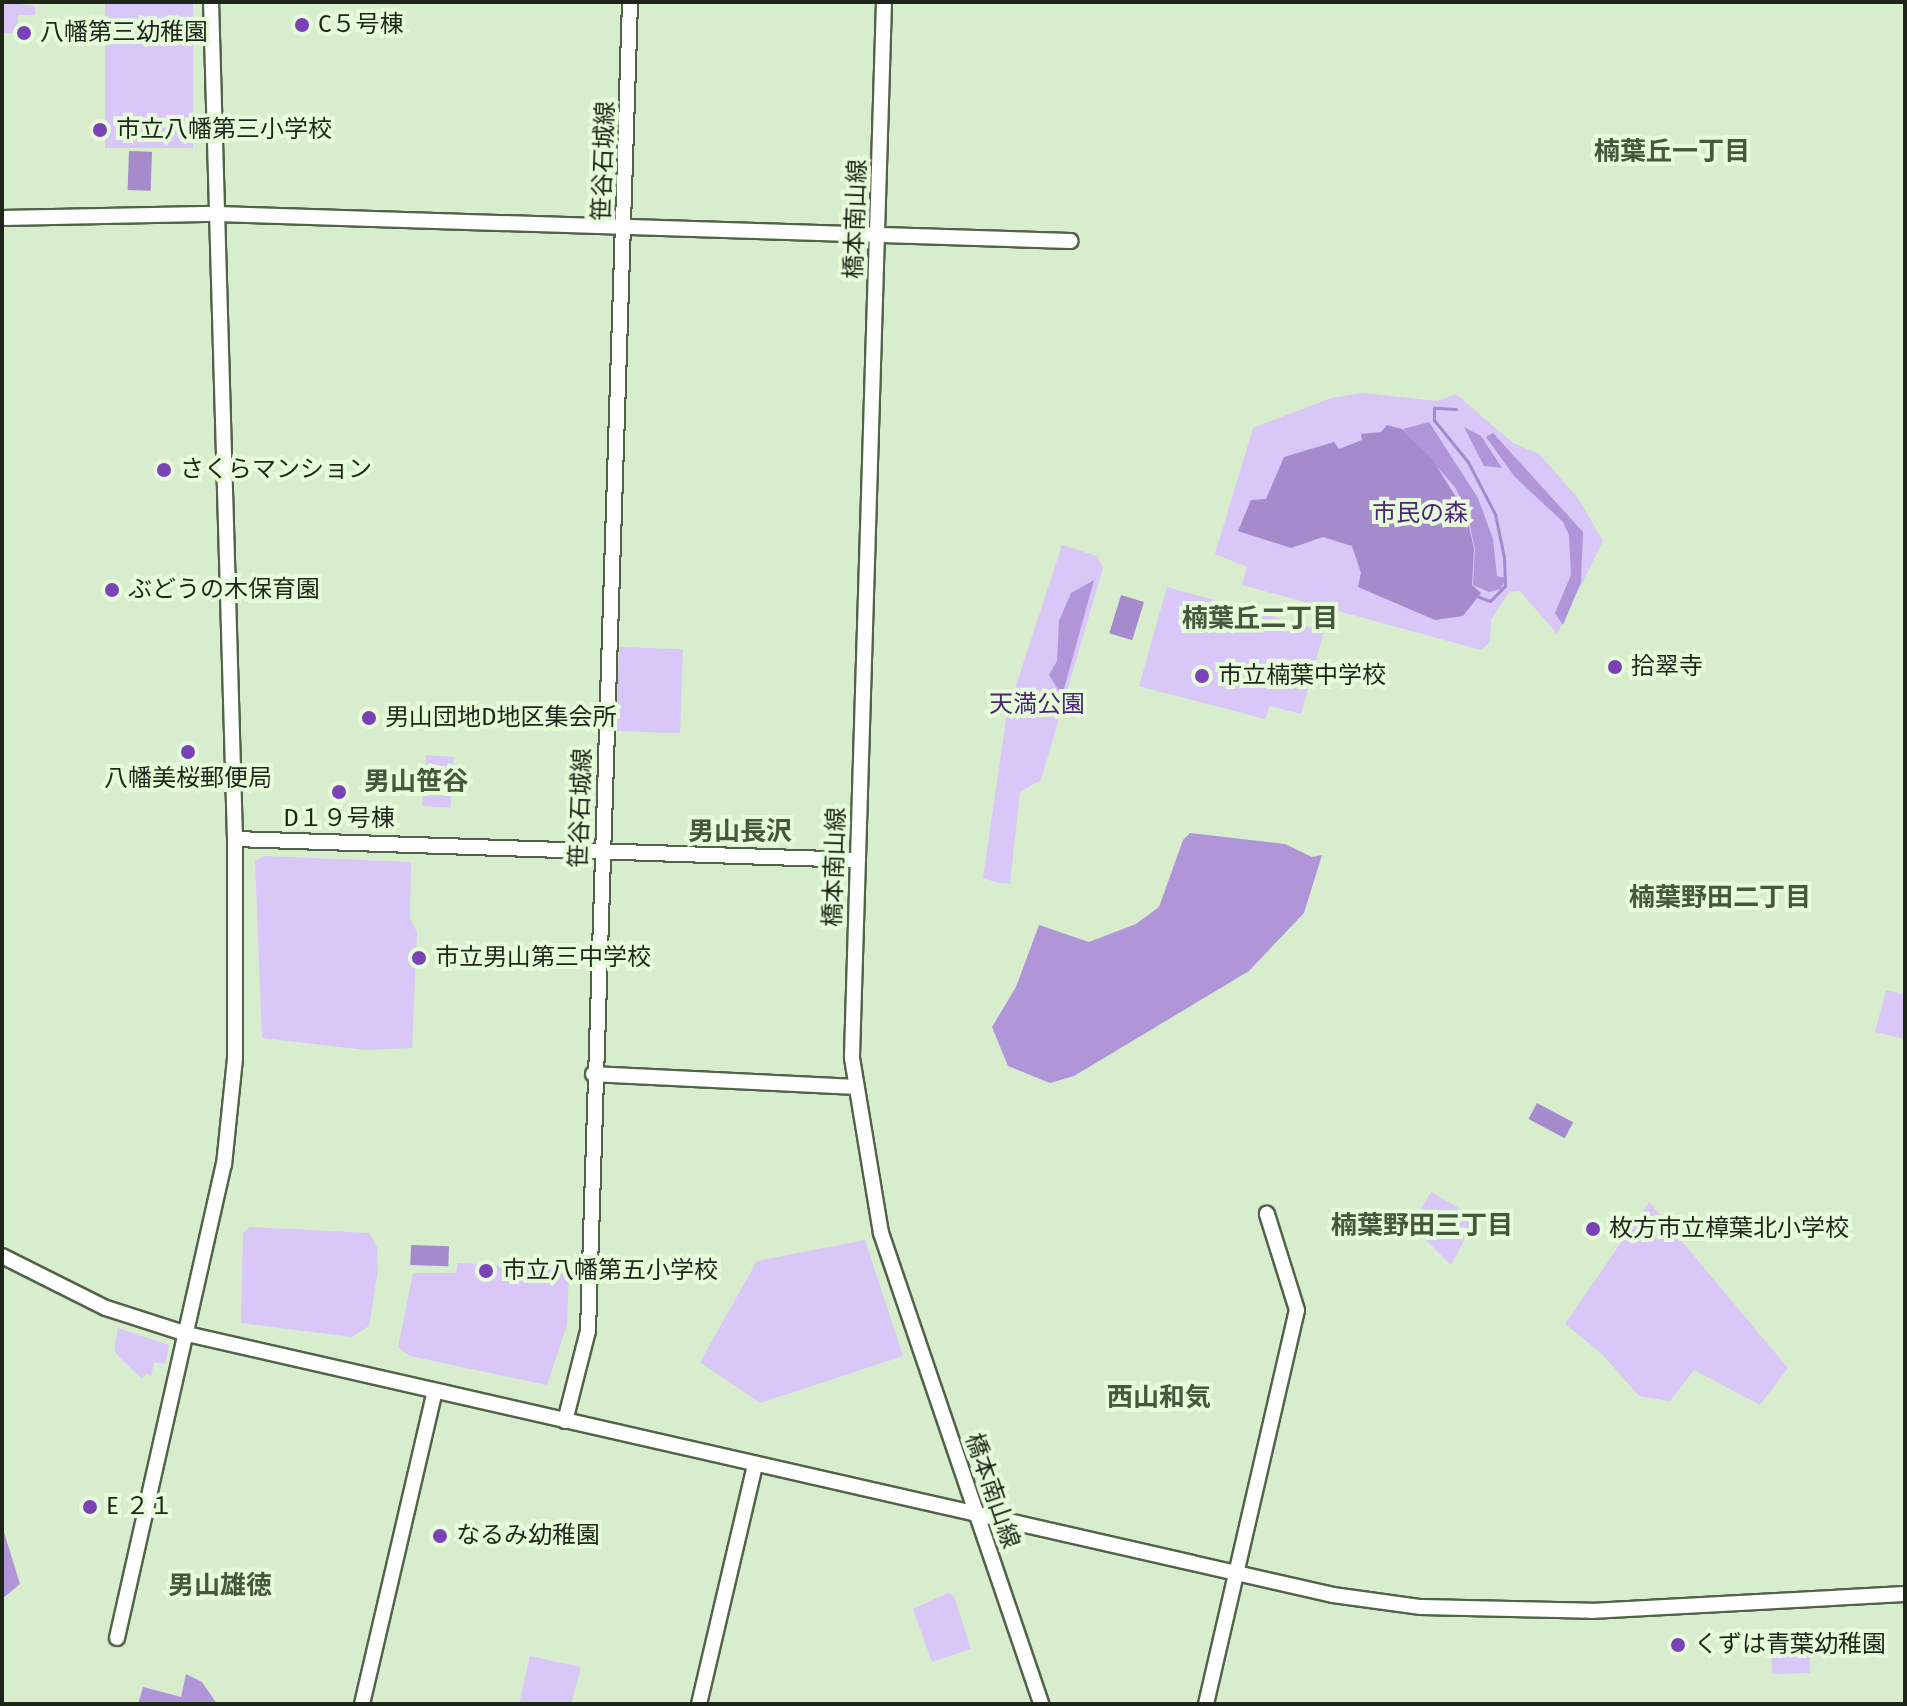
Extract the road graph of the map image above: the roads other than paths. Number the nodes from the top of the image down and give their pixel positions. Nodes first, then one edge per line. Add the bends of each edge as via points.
1 (211, 2) edge
2 (630, 2) edge
3 (884, 2) edge
4 (217, 214) junction
5 (2, 218) edge
6 (624, 226) junction
7 (877, 235) junction
8 (1071, 241) dead end
9 (235, 839) junction
10 (602, 852) junction
11 (858, 860) junction
12 (593, 1074) junction
13 (855, 1087) junction
14 (1267, 1214) dead end
15 (2, 1256) edge
16 (187, 1334) junction
17 (435, 1391) junction
18 (565, 1421) junction
19 (755, 1465) junction
20 (977, 1517) junction
21 (1235, 1576) junction
22 (1905, 1594) edge
23 (117, 1638) dead end
24 (362, 1704) edge
25 (699, 1704) edge
26 (1041, 1704) edge
27 (1206, 1704) edge

1 - 4 street
2 - 6 street, 笹谷石城線
3 - 7 street, 橋本南山線
4 - 5 street
4 - 6 street
4 - 9 street
6 - 7 street
6 - 10 street, 笹谷石城線
7 - 8 street
7 - 11 street, 橋本南山線
9 - 10 street
9 - 16 street via 235,1059 224,1165
10 - 11 street
10 - 12 street, 笹谷石城線
11 - 13 street, 橋本南山線
12 - 13 street
12 - 18 street, 笹谷石城線 via 588,1331
13 - 20 street, 橋本南山線 via 881,1233
14 - 21 street via 1297,1310
15 - 16 street via 106,1308
16 - 17 street
16 - 23 street
17 - 18 street
17 - 24 street
18 - 19 street
19 - 20 street
19 - 25 street
20 - 21 street
20 - 26 street, 橋本南山線
21 - 22 street via 1421,1607 1512,1610
21 - 27 street

